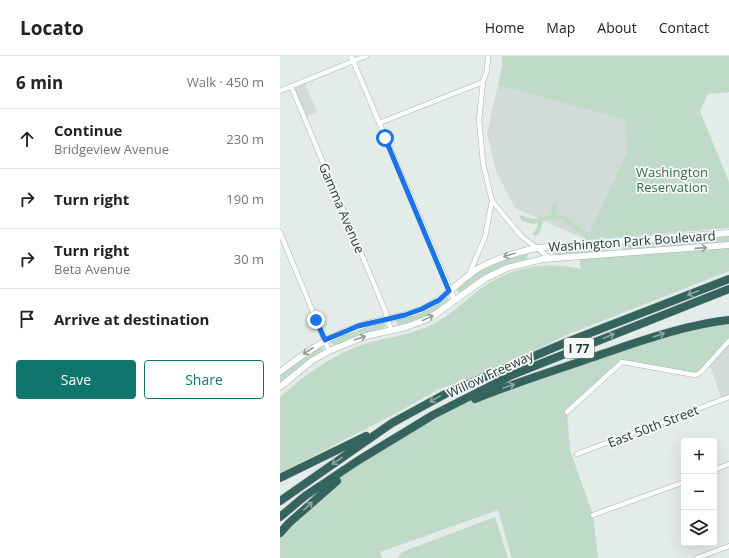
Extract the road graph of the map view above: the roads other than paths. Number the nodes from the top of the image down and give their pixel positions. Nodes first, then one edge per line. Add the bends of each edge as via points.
1 (366, 56) edge
2 (488, 56) edge
3 (352, 59) edge
4 (483, 82) junction
5 (291, 86) junction
6 (280, 91) edge
7 (379, 123) junction
8 (492, 201) junction
9 (280, 232) edge
10 (729, 233) edge
11 (729, 246) edge
12 (536, 248) junction
13 (551, 259) junction
14 (468, 276) junction
15 (729, 279) edge
16 (729, 289) edge
17 (449, 291) junction
18 (455, 301) junction
19 (388, 319) junction
20 (729, 320) edge
21 (391, 330) junction
22 (325, 340) junction
23 (729, 341) edge
24 (329, 351) junction
25 (280, 372) edge
26 (280, 387) edge
27 (729, 397) edge
28 (567, 412) dead end
29 (433, 415) junction
30 (392, 423) junction
31 (577, 454) dead end
32 (359, 460) junction
33 (729, 464) edge
34 (717, 469) edge
35 (280, 478) edge
36 (681, 483) edge
37 (280, 501) edge
38 (593, 515) dead end
39 (280, 517) edge
40 (280, 533) edge
41 (729, 546) edge
42 (698, 558) edge

1 - 3 street
2 - 4 street, Washington Park Boulevard
3 - 5 street
3 - 7 street
4 - 7 street
4 - 8 street, Washington Park Boulevard via 479,120 483,163
5 - 6 street
5 - 19 street, Gamma Avenue
7 - 17 street
8 - 12 street, Washington Park Boulevard via 521,236
8 - 14 street, Washington Park Boulevard via 485,236
9 - 22 street
10 - 12 street, Washington Park Boulevard
13 -> 11 street, Washington Park Boulevard
12 - 13 street, Washington Park Boulevard
12 -> 14 street, Washington Park Boulevard via 502,257
13 - 18 street, Washington Park Boulevard via 535,260 498,271
14 - 17 street, Washington Park Boulevard
15 -> 30 highway, Willow Freeway / I 77 via 566,342 447,393
29 -> 16 highway, Willow Freeway / I 77 via 512,375
17 - 18 street
17 - 19 street, Washington Park Boulevard via 422,309
21 -> 18 street, Washington Park Boulevard via 424,321
19 - 21 street, Gamma Avenue
19 - 22 street, Washington Park Boulevard via 358,326
29 -> 20 highway via 670,332
24 -> 21 street, Washington Park Boulevard via 356,339
22 - 24 street
22 -> 25 street, Washington Park Boulevard via 306,351
23 - 28 street via 700,373 695,375 622,362
24 - 26 street, Washington Park Boulevard via 313,360
27 - 31 street, East 50th Street
29 - 32 highway, Willow Freeway / I 77
30 - 35 highway
30 -> 37 highway, Willow Freeway / I 77
32 - 39 highway, Willow Freeway / I 77 via 305,496
40 -> 32 highway
33 - 34 street
36 - 38 street
41 - 42 street

